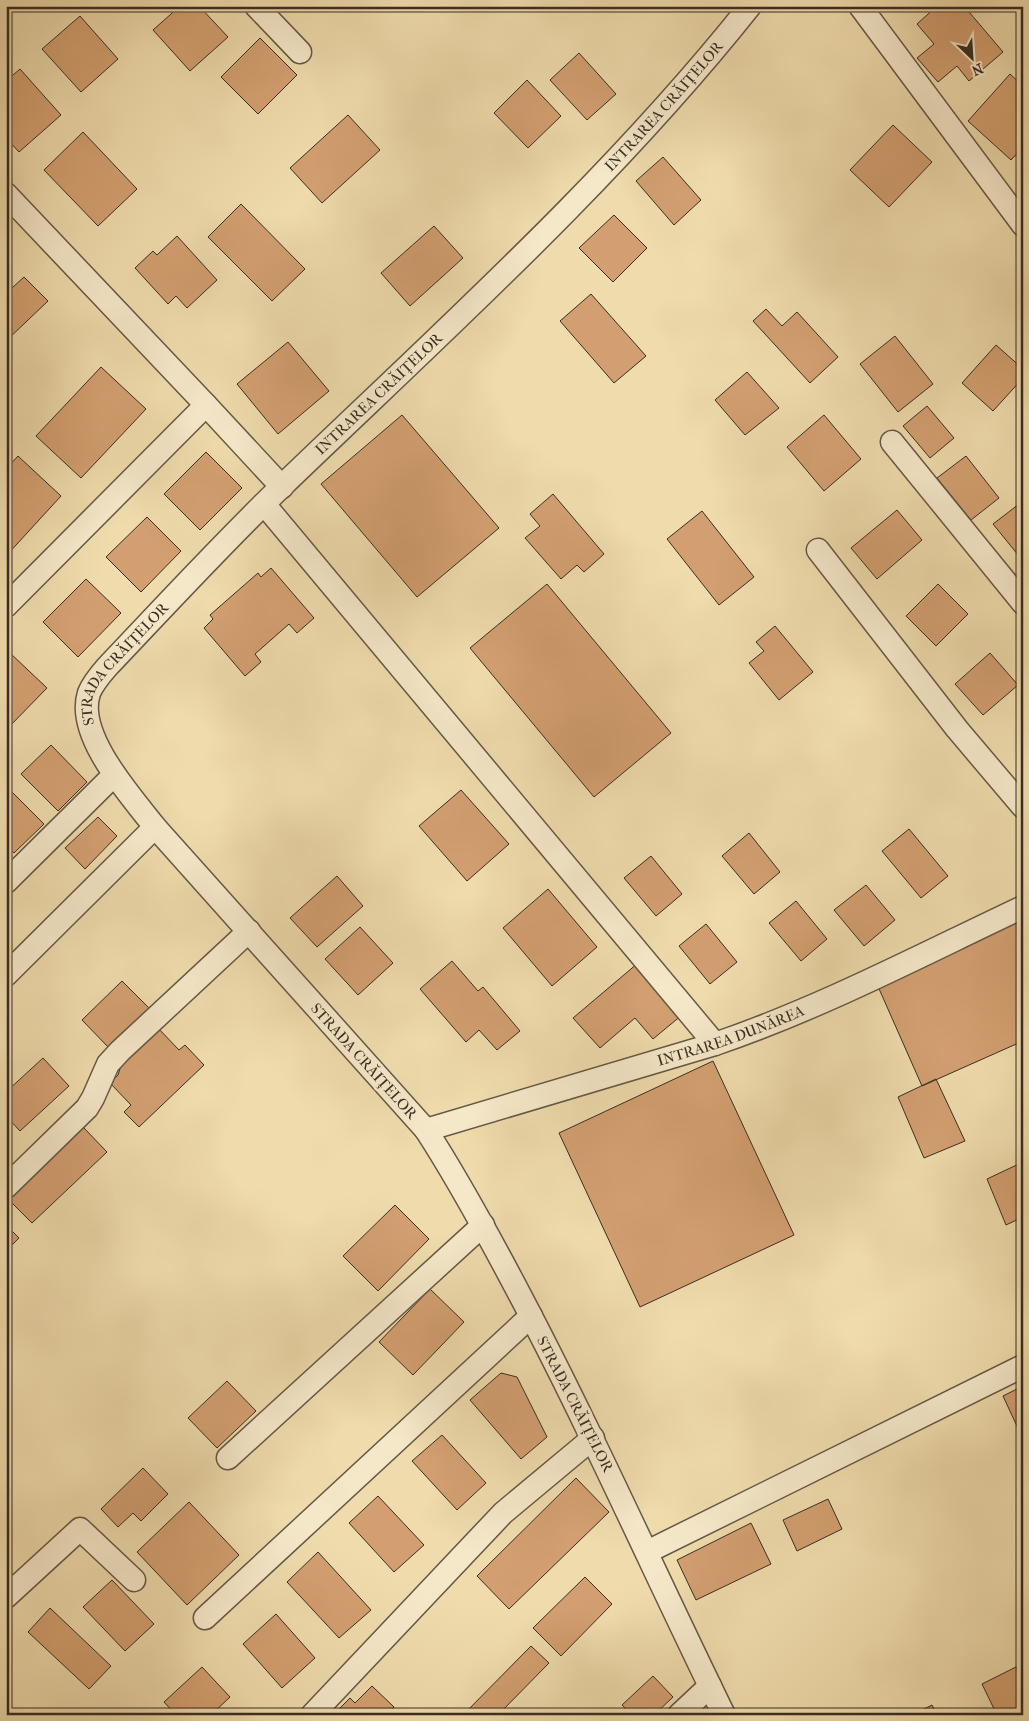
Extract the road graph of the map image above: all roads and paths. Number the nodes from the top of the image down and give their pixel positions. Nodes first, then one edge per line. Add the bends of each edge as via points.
1 (256, 6) edge
2 (750, 6) edge
3 (860, 6) edge
4 (300, 52) dead end
5 (6, 194) edge
6 (1023, 225) edge
7 (206, 404) junction
8 (892, 442) dead end
9 (282, 487) junction
10 (264, 504) junction
11 (818, 550) dead end
12 (1023, 603) edge
13 (6, 606) edge
14 (114, 774) junction
15 (1023, 808) edge
16 (155, 828) junction
17 (6, 882) edge
18 (1023, 907) edge
19 (249, 931) junction
20 (6, 974) edge
21 (715, 1044) junction
22 (426, 1130) junction
23 (6, 1187) edge
24 (483, 1225) junction
25 (531, 1316) junction
26 (1023, 1366) edge
27 (593, 1438) junction
28 (228, 1458) dead end
29 (647, 1552) junction
30 (134, 1580) dead end
31 (6, 1597) edge
32 (205, 1618) dead end
33 (710, 1686) junction
34 (312, 1715) edge
35 (679, 1715) edge
36 (724, 1715) edge

1 - 4 street
2 - 9 street, INTRAREA CRĂIȚELOR via 711,56 603,173
3 - 6 street
5 - 7 street
7 - 9 street
7 - 13 street
8 - 12 street
9 - 10 street, STRADA CRĂIȚELOR
10 - 14 street, STRADA CRĂIȚELOR via 96,680 89,694 87,719 95,741
10 - 21 street
11 - 15 street via 957,729
14 - 16 street, STRADA CRĂIȚELOR
14 - 17 street
16 - 19 street, STRADA CRĂIȚELOR
16 - 20 street
18 - 21 street, INTRAREA DUNĂREA via 793,1015
19 - 22 street, STRADA CRĂIȚELOR
19 - 23 street via 120,1051 108,1064 87,1108
21 - 22 street, INTRAREA DUNĂREA
22 - 24 street, STRADA CRĂIȚELOR
24 - 25 street, STRADA CRĂIȚELOR
24 - 28 street
25 - 27 street, STRADA CRĂIȚELOR
25 - 32 street
26 - 29 street
27 - 29 street, STRADA CRĂIȚELOR
27 - 34 street via 502,1513
29 - 33 street, STRADA CRĂIȚELOR
30 - 31 street via 80,1529
33 - 35 street
33 - 36 street, STRADA CRĂIȚELOR

